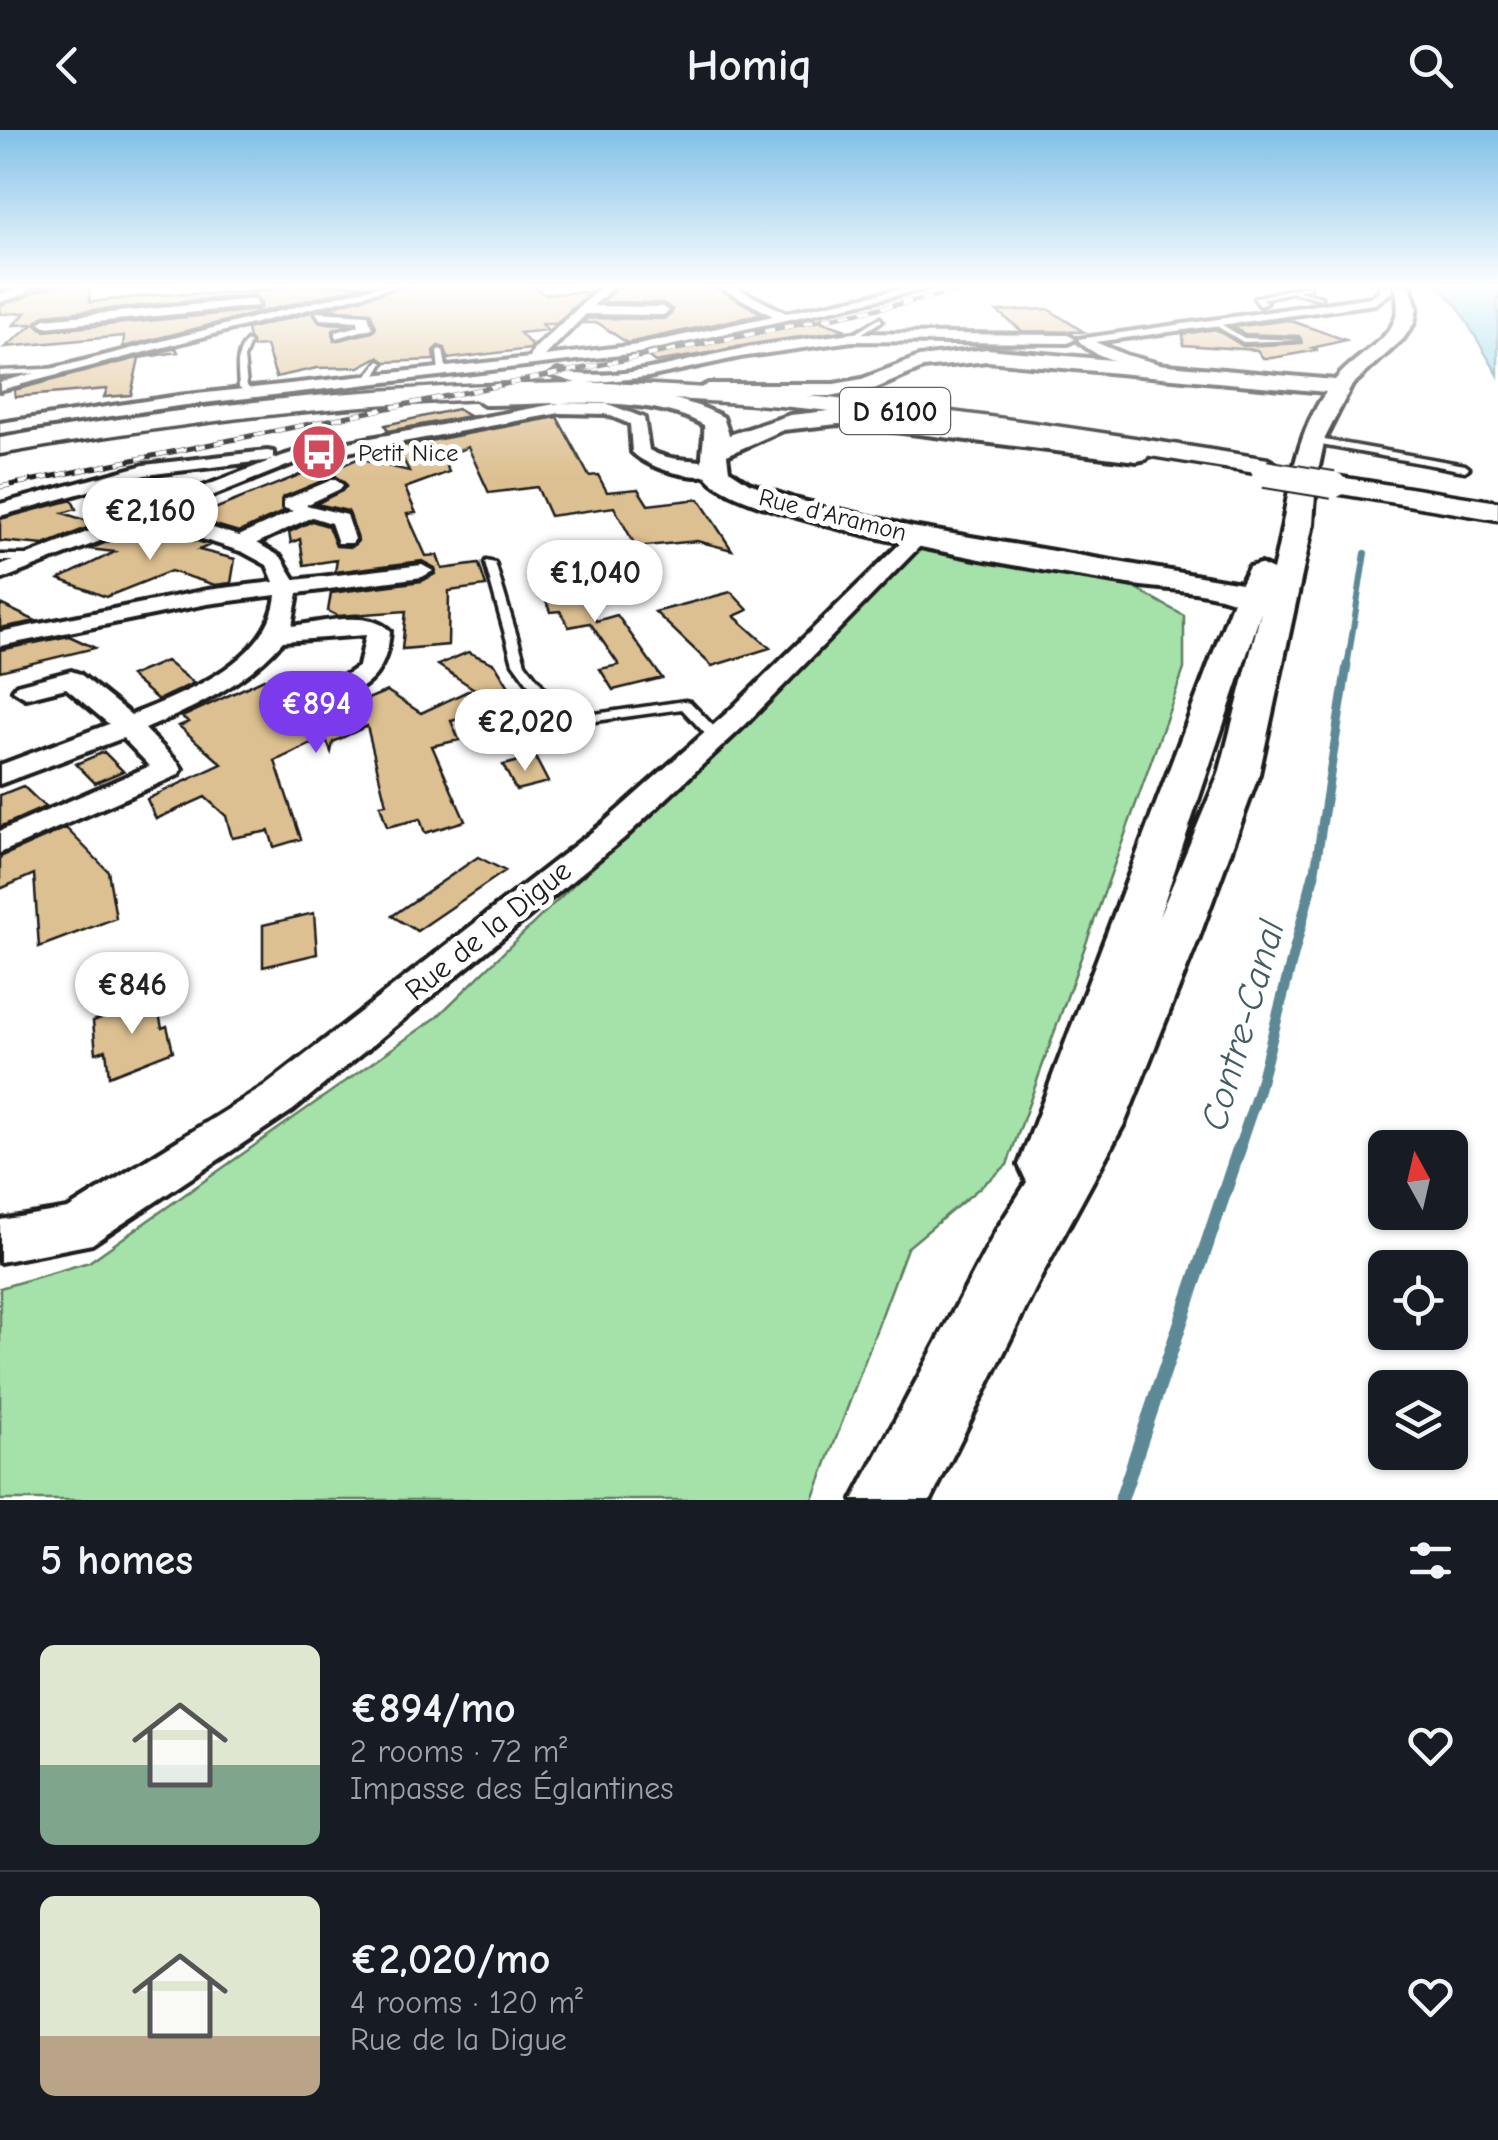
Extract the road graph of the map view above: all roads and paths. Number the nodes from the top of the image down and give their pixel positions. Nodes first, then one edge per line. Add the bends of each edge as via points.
1 (135, 349) edge
2 (245, 349) edge
3 (542, 349) edge
4 (638, 349) edge
5 (768, 349) edge
6 (1052, 349) edge
7 (1087, 349) edge
8 (1377, 349) edge
9 (440, 350) dead end
10 (1371, 354) junction
11 (379, 363) dead end
12 (543, 365) junction
13 (63, 370) junction
14 (443, 372) junction
15 (0, 373) edge
16 (896, 374) junction
17 (1281, 378) junction
18 (375, 382) junction
19 (650, 382) junction
20 (0, 386) edge
21 (320, 387) junction
22 (251, 394) junction
23 (408, 394) junction
24 (1335, 396) junction
25 (484, 398) junction
26 (0, 428) edge
27 (1314, 442) junction
28 (0, 450) edge
29 (1137, 450) junction
30 (295, 457) junction
31 (717, 459) junction
32 (1465, 468) dead end
33 (1334, 481) junction
34 (334, 486) dead end
35 (1498, 502) edge
36 (0, 510) edge
37 (310, 510) junction
38 (1498, 510) edge
39 (145, 515) junction
40 (1287, 528) junction
41 (920, 535) junction
42 (344, 538) dead end
43 (238, 544) junction
44 (0, 558) edge
45 (40, 558) junction
46 (490, 563) dead end
47 (422, 571) dead end
48 (0, 574) edge
49 (1175, 585) junction
50 (286, 586) junction
51 (1260, 603) junction
52 (277, 634) junction
53 (0, 639) edge
54 (26, 690) dead end
55 (335, 691) dead end
56 (1212, 698) junction
57 (126, 724) junction
58 (716, 738) junction
59 (0, 775) edge
60 (0, 843) edge
61 (0, 1240) edge
62 (1020, 1251) junction
63 (891, 1500) edge

1 - 13 street
2 - 22 lane via 244,387
3 - 12 street
4 - 12 street
5 - 19 street
6 - 16 main road via 950,356
7 - 17 main road via 1111,361 1176,372
8 - 10 main road
9 - 14 lane
10 - 17 main road
10 - 24 main road
11 - 18 lane
12 - 14 street
12 - 19 street via 579,380
13 - 15 lane
13 - 20 street
14 - 18 street
16 - 19 main road via 824,391
16 - 29 main road via 902,395 938,410
17 - 24 main road
18 - 21 street
19 - 23 main road, D 6100
19 - 29 main road, D 6100
21 - 22 street
21 - 23 main road via 335,394
22 - 26 street
23 - 28 main road, D 6100 via 207,414
24 - 27 main road
25 - 28 main road, D 6100 via 242,416
25 - 29 main road, D 6100 via 626,396 777,405
25 - 31 main road via 684,407 715,422
27 - 32 lane
27 - 40 main road
29 - 31 main road via 838,417 758,428
29 - 33 main road, D 6100, bridge
30 - 31 street, Rue d'Aramon via 592,407 638,421 641,452 648,458 676,466
30 - 36 street via 171,464
30 - 39 street, Rue d'Aramon
31 - 41 main road, Rue d'Aramon via 720,476 746,492
33 - 35 main road, D 6100
33 - 38 main road, D 6100
34 - 37 street via 292,504
37 - 42 street via 340,519
37 - 43 street
39 - 43 street
39 - 45 street, Rue d'Aramon
40 - 49 main road via 1246,564
40 - 51 main road
41 - 49 main road, Rue d'Aramon
41 - 58 street, Rue de la Digue
43 - 50 street via 269,556
44 - 45 lane
45 - 48 street, Rue d'Aramon
46 - 58 lane via 519,662 564,723 684,705
47 - 50 street
49 - 51 main road, Rue d'Aramon
49 - 56 main road, Rue d'Aramon via 1221,637
50 - 52 street
50 - 53 street
51 - 56 main road
51 - 62 main road via 1238,774 1096,1122
52 - 55 street via 364,626 378,631 370,674
52 - 57 street via 238,672
54 - 57 street via 72,679
56 - 62 main road
57 - 59 street
57 - 60 street via 168,769
58 - 61 street, Rue de la Digue via 612,832 280,1098 76,1229
62 - 63 main road

